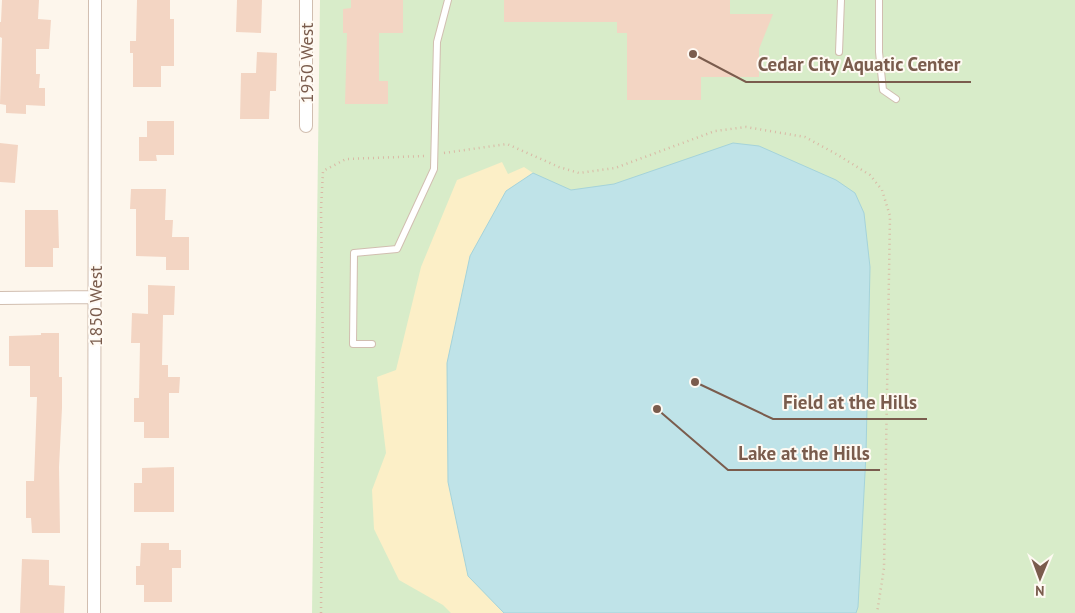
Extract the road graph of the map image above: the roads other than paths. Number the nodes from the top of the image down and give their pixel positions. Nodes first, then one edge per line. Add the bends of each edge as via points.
1 (95, 0) edge
2 (306, 0) edge
3 (448, 0) edge
4 (841, 0) edge
5 (879, 0) edge
6 (839, 52) dead end
7 (896, 99) dead end
8 (306, 126) dead end
9 (95, 297) junction
10 (0, 298) edge
11 (372, 344) dead end
12 (94, 613) edge

1 - 9 street, 1850 West
2 - 8 street, 1950 West
3 - 11 lane via 437,42 434,169 397,249 354,253 353,344
4 - 6 lane
5 - 7 lane via 883,90
9 - 10 street
9 - 12 street, 1850 West

